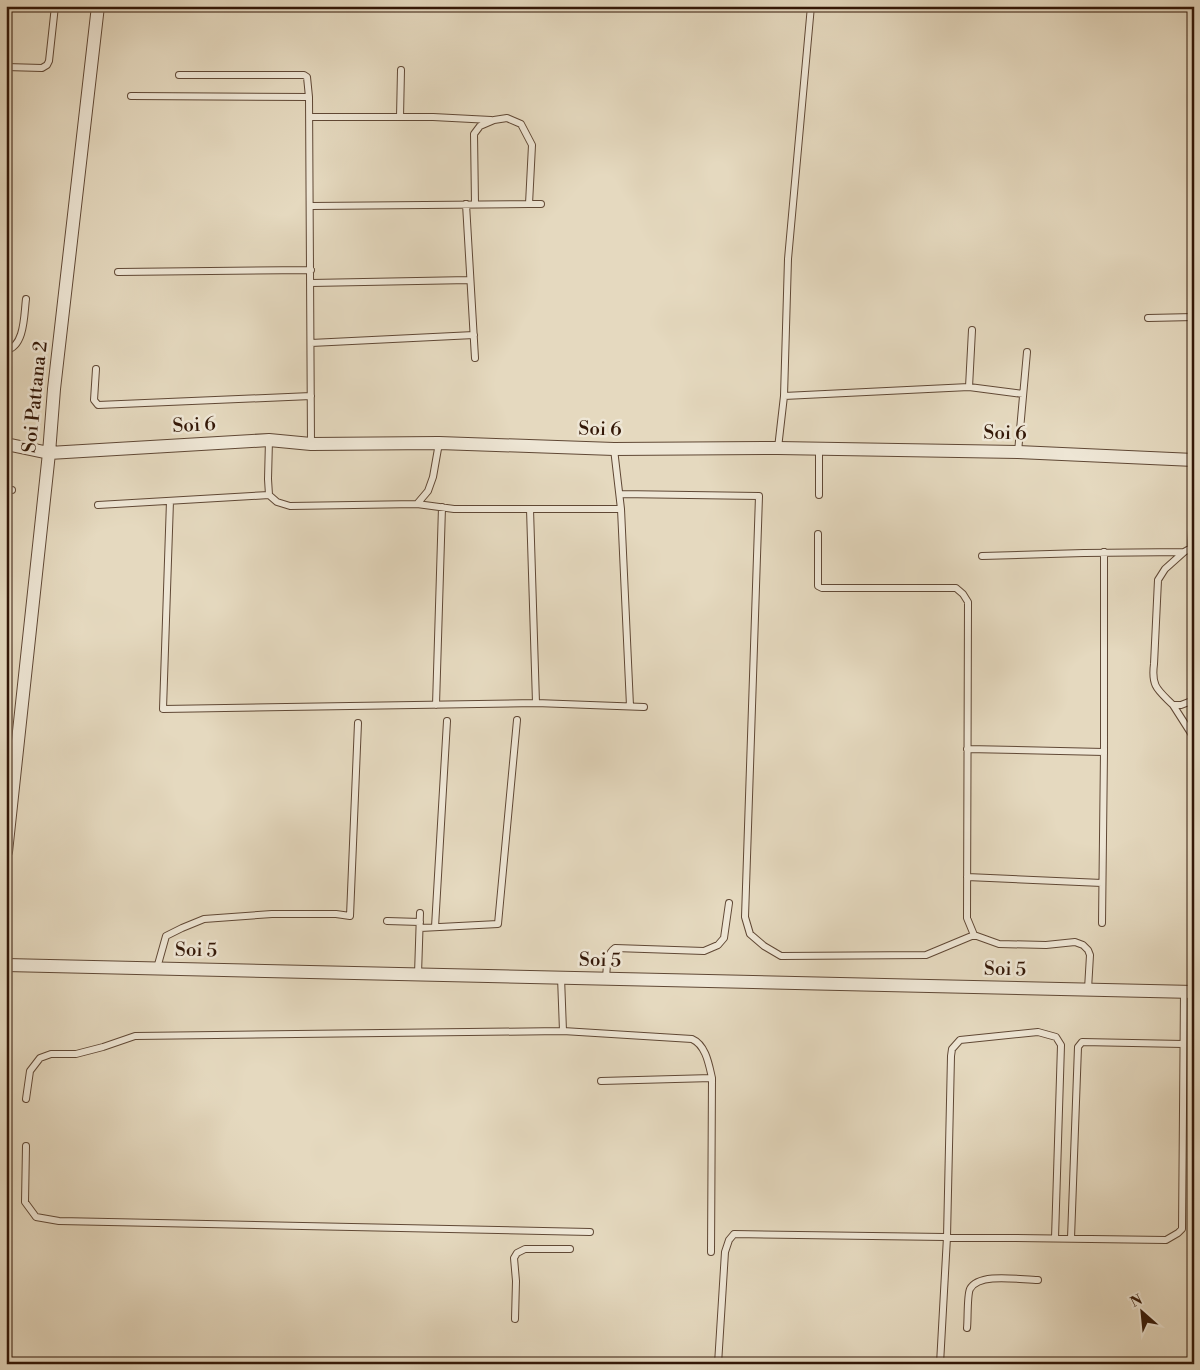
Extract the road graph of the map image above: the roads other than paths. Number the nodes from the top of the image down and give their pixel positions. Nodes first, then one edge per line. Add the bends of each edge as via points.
1 (55, 6) edge
2 (98, 6) edge
3 (811, 6) edge
4 (6, 67) edge
5 (401, 70) dead end
6 (180, 75) dead end
7 (131, 96) dead end
8 (310, 96) junction
9 (310, 117) junction
10 (400, 117) junction
11 (494, 120) junction
12 (466, 204) junction
13 (475, 204) junction
14 (529, 204) junction
15 (541, 204) dead end
16 (310, 206) junction
17 (311, 270) junction
18 (118, 272) dead end
19 (470, 280) junction
20 (311, 283) junction
21 (26, 299) dead end
22 (1194, 317) edge
23 (1148, 318) dead end
24 (972, 330) dead end
25 (474, 335) junction
26 (311, 343) junction
27 (6, 350) edge
28 (1027, 352) dead end
29 (475, 358) dead end
30 (96, 369) dead end
31 (969, 387) junction
32 (1023, 394) junction
33 (311, 396) junction
34 (784, 396) junction
35 (269, 440) junction
36 (439, 443) junction
37 (6, 444) edge
38 (311, 444) junction
39 (778, 448) junction
40 (614, 449) junction
41 (819, 449) junction
42 (1018, 452) junction
43 (49, 453) junction
44 (1194, 460) edge
45 (620, 494) junction
46 (1194, 494) edge
47 (269, 495) junction
48 (819, 495) dead end
49 (170, 501) junction
50 (416, 504) junction
51 (98, 505) dead end
52 (442, 508) junction
53 (621, 508) junction
54 (530, 509) junction
55 (818, 534) dead end
56 (1192, 549) edge
57 (1104, 552) junction
58 (1184, 552) junction
59 (982, 556) dead end
60 (1194, 700) edge
61 (536, 703) junction
62 (436, 705) junction
63 (1173, 705) junction
64 (630, 706) junction
65 (644, 707) dead end
66 (517, 720) dead end
67 (447, 721) dead end
68 (358, 723) dead end
69 (1194, 738) edge
70 (967, 749) junction
71 (1104, 752) junction
72 (6, 852) edge
73 (967, 877) junction
74 (1102, 884) junction
75 (728, 903) dead end
76 (420, 913) dead end
77 (387, 921) dead end
78 (1102, 923) dead end
79 (420, 925) junction
80 (435, 927) junction
81 (974, 935) junction
82 (6, 964) edge
83 (156, 968) junction
84 (418, 974) junction
85 (561, 977) junction
86 (606, 978) junction
87 (1088, 990) junction
88 (1189, 992) edge
89 (563, 1031) junction
90 (1184, 1044) junction
91 (712, 1078) junction
92 (601, 1081) dead end
93 (26, 1099) dead end
94 (26, 1146) dead end
95 (590, 1232) dead end
96 (947, 1237) junction
97 (1055, 1238) junction
98 (1071, 1238) junction
99 (570, 1249) dead end
100 (712, 1252) dead end
101 (1038, 1280) dead end
102 (515, 1319) dead end
103 (968, 1328) dead end
104 (718, 1364) edge
105 (940, 1364) edge

1 - 4 lane via 47,65 42,68
2 - 43 street, Soi Pattana 2
3 - 34 lane via 788,260
5 - 10 lane
6 - 8 lane via 304,75
7 - 8 lane
8 - 9 lane
9 - 10 lane
9 - 16 lane
10 - 11 lane
11 - 13 lane via 480,126 474,134
11 - 14 lane via 507,118 521,124 532,145
12 - 13 lane
12 - 16 lane
12 - 19 lane
13 - 14 lane
14 - 15 lane
16 - 17 lane
17 - 18 lane
17 - 20 lane
19 - 20 lane
19 - 25 lane
20 - 26 lane
21 - 27 lane via 18,344
22 - 23 lane
24 - 31 lane
25 - 26 lane
25 - 29 lane
26 - 33 lane
28 - 32 lane
30 - 33 lane via 94,400 98,405
31 - 32 lane
31 - 34 lane
32 - 42 lane
33 - 38 lane
34 - 39 lane
35 - 38 street, Soi 6
35 - 43 street, Soi 6
35 - 47 lane
36 - 38 street, Soi 6
36 - 40 street, Soi 6
36 - 50 lane via 428,491
37 - 43 street, Soi 6
39 - 40 street, Soi 6
39 - 41 street, Soi 6
40 - 45 lane
41 - 42 street, Soi 6
41 - 48 lane
42 - 44 street, Soi 6
43 - 72 street, Soi Pattana 2
45 - 53 lane
45 - 81 lane via 759,496 745,917 750,934 781,956 926,955
46 - 56 lane
47 - 49 lane
47 - 50 lane via 290,506
49 - 51 lane
49 - 62 lane via 163,709
50 - 52 lane
52 - 54 lane
52 - 62 lane
53 - 54 lane
53 - 64 lane
54 - 61 lane
55 - 70 lane via 818,586 822,588 956,588 963,594 968,602
56 - 58 lane
57 - 58 lane
57 - 59 lane
57 - 71 lane
58 - 63 lane via 1158,580 1152,676 1155,686
60 - 63 lane
61 - 62 lane
61 - 64 lane
63 - 69 lane
64 - 65 lane
66 - 80 lane via 498,924
67 - 80 lane
68 - 83 lane via 350,916 272,914 204,919 166,936
70 - 71 lane
70 - 73 lane
71 - 74 lane
73 - 74 lane
73 - 81 lane via 967,918
74 - 78 lane
75 - 86 lane via 724,938 718,945 704,951 615,948 609,954
76 - 79 lane
77 - 79 lane
79 - 80 lane
79 - 84 lane
81 - 87 lane via 1000,944 1075,942 1083,945 1090,955
82 - 83 street, Soi 5
83 - 84 street, Soi 5
84 - 85 street, Soi 5
85 - 86 street, Soi 5
85 - 89 lane
86 - 87 street, Soi 5
87 - 88 street, Soi 5
88 - 90 lane
89 - 91 lane via 692,1039 699,1043 708,1058
89 - 93 lane via 135,1036 76,1054 51,1054 40,1058 30,1071
90 - 98 lane via 1082,1042 1078,1047
90 - 98 lane via 1182,1229 1166,1240
91 - 92 lane
91 - 100 lane
94 - 95 lane via 25,1202 36,1217 59,1221
96 - 97 lane
96 - 97 lane via 952,1049 960,1040 1038,1032 1056,1037 1061,1045
96 - 104 lane via 734,1234 724,1252
96 - 105 lane
97 - 98 lane
99 - 102 lane via 517,1253 514,1258
101 - 103 lane via 990,1278 977,1282 970,1290

